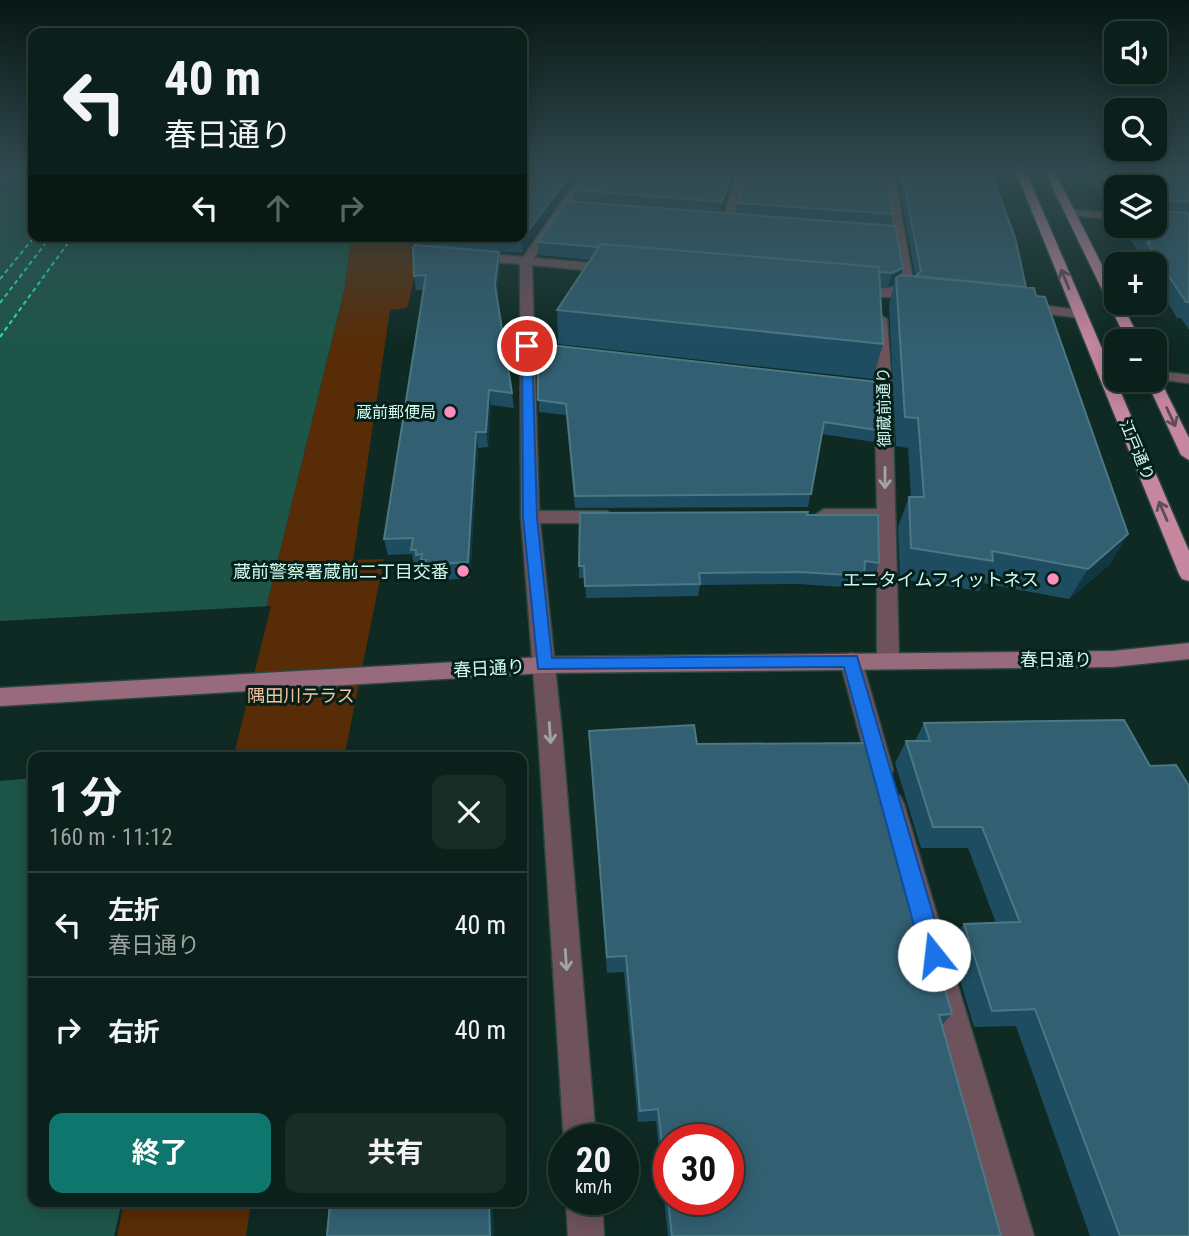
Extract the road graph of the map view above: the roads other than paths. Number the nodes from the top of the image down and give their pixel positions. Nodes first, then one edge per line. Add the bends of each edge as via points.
1 (548, 230) edge
2 (898, 230) edge
3 (1045, 230) edge
4 (1079, 230) edge
5 (886, 233) edge
6 (899, 234) junction
7 (464, 256) edge
8 (526, 261) junction
9 (632, 271) edge
10 (837, 289) edge
11 (891, 294) junction
12 (932, 298) edge
13 (1011, 305) edge
14 (1080, 314) junction
15 (1129, 329) edge
16 (1167, 376) edge
17 (1189, 379) edge
18 (1159, 392) edge
19 (1189, 455) edge
20 (885, 515) junction
21 (803, 516) edge
22 (530, 517) junction
23 (626, 517) edge
24 (1189, 574) edge
25 (1189, 651) edge
26 (888, 660) junction
27 (851, 661) junction
28 (544, 665) junction
29 (0, 697) edge
30 (578, 1124) edge
31 (585, 1215) edge
32 (586, 1236) edge
33 (1016, 1236) edge

1 - 8 street
2 - 6 street, 御蔵前通り
14 -> 3 highway, 江戸通り
4 - 15 highway
5 - 6 street
6 - 11 street, 御蔵前通り via 908,285
7 - 8 street
8 - 9 street
8 - 22 street via 534,347
10 - 11 street
11 - 12 street
11 -> 20 street, 御蔵前通り via 879,302 877,386
13 - 14 street
24 -> 14 highway, 江戸通り
16 - 17 street
18 -> 19 highway
20 - 21 street
20 - 26 street, 御蔵前通り
22 - 23 street
22 - 28 street
25 - 26 main road, 春日通り via 1113,659
26 - 27 main road, 春日通り
27 - 28 main road, 春日通り
27 - 33 street
28 - 29 main road, 春日通り
28 -> 30 street
31 - 32 street

